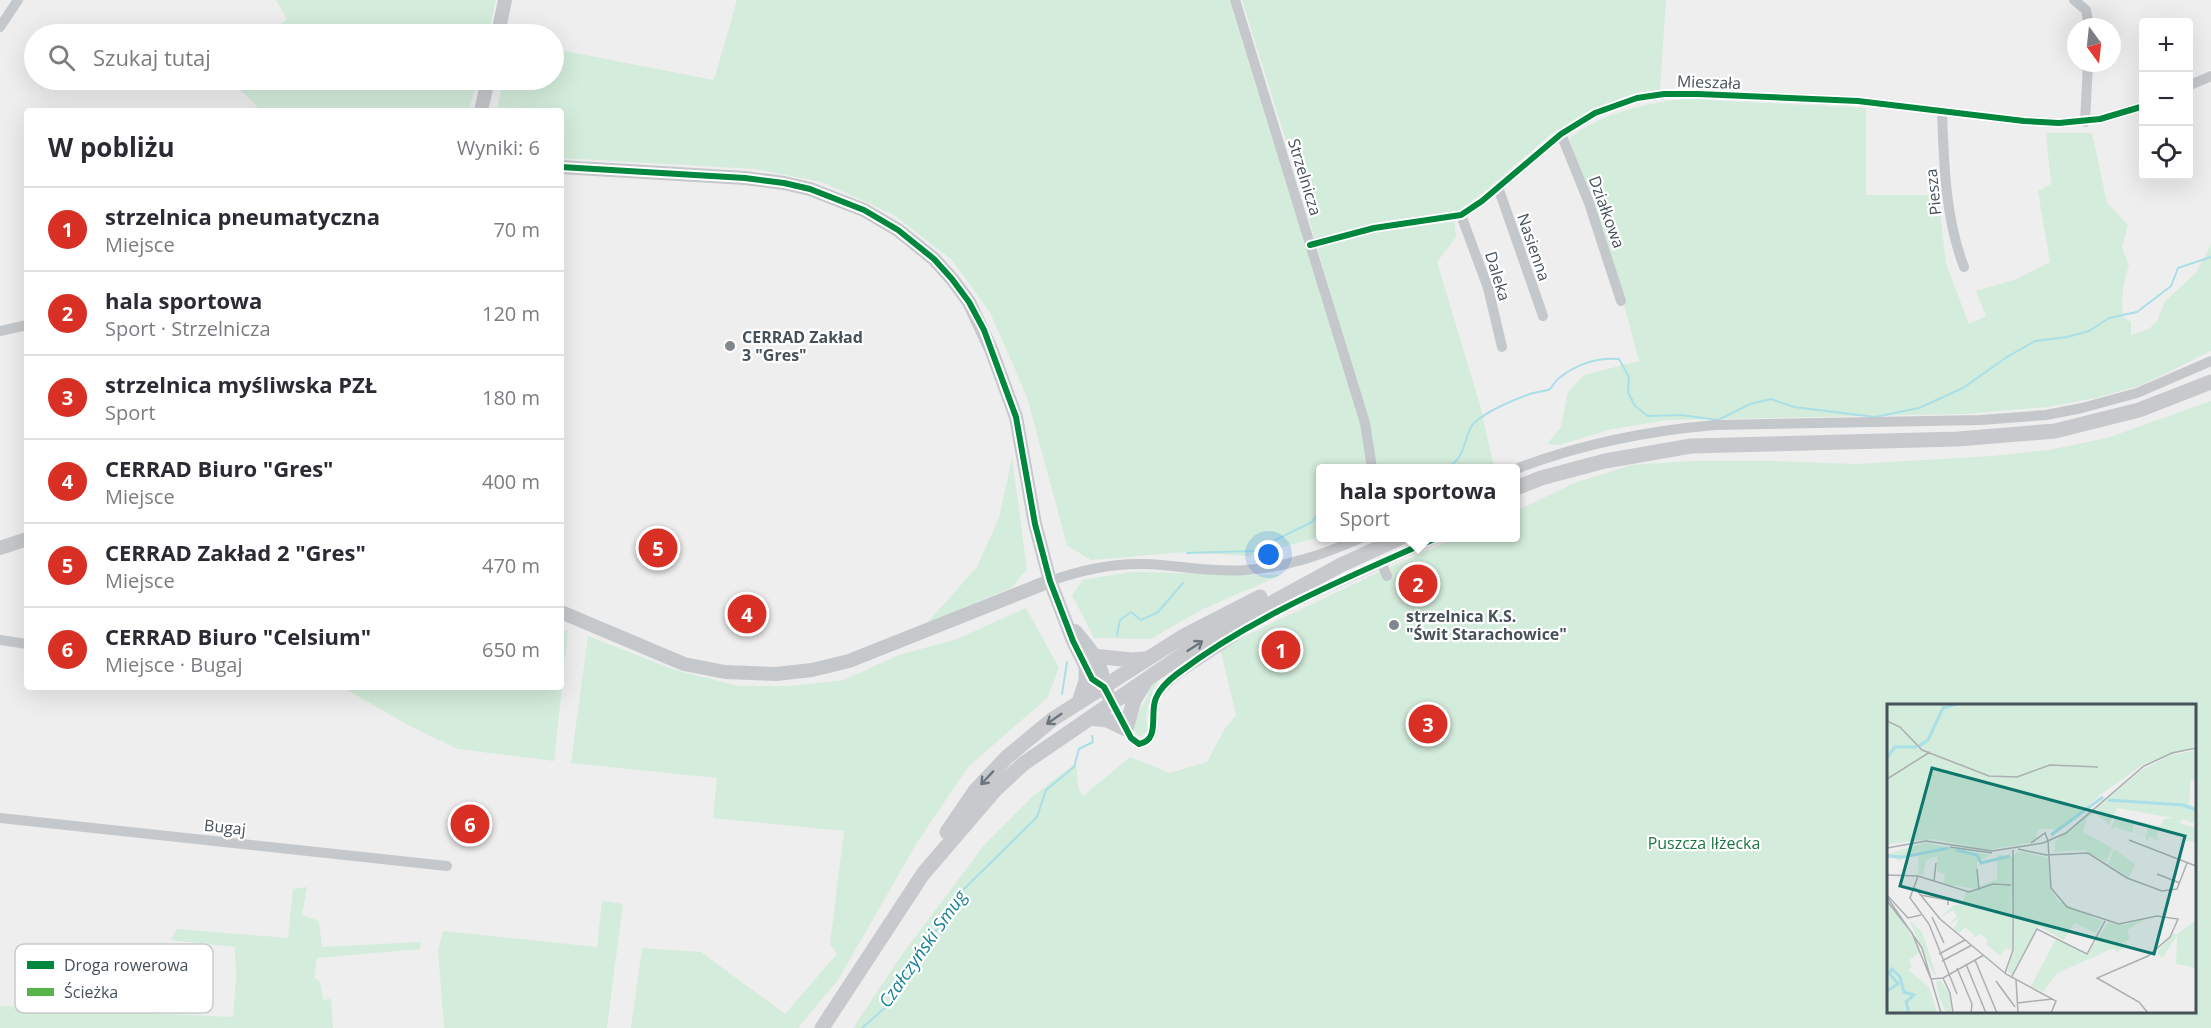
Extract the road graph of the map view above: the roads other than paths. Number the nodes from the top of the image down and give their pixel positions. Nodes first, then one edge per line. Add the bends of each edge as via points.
1 (18, 0) edge
2 (505, 0) edge
3 (1235, 0) edge
4 (2074, 0) edge
5 (2088, 5) edge
6 (500, 24) edge
7 (0, 27) edge
8 (2088, 72) edge
9 (2211, 76) edge
10 (2193, 84) edge
11 (486, 90) edge
12 (482, 108) edge
13 (2139, 108) edge
14 (1942, 112) junction
15 (2085, 122) junction
16 (1561, 134) junction
17 (564, 166) edge
18 (1498, 187) junction
19 (1461, 214) junction
20 (1310, 245) junction
21 (1964, 267) dead end
22 (1621, 301) dead end
23 (1542, 316) dead end
24 (24, 326) edge
25 (0, 331) edge
26 (1502, 347) dead end
27 (2211, 361) edge
28 (2211, 382) edge
29 (1371, 464) edge
30 (1520, 467) edge
31 (1520, 486) edge
32 (24, 540) edge
33 (1349, 542) edge
34 (1389, 542) edge
35 (1425, 542) edge
36 (0, 549) edge
37 (1381, 562) junction
38 (1341, 565) junction
39 (1387, 576) dead end
40 (1050, 581) junction
41 (564, 613) edge
42 (0, 640) edge
43 (24, 644) edge
44 (1145, 659) junction
45 (1090, 661) junction
46 (1149, 676) junction
47 (1104, 687) junction
48 (1079, 702) junction
49 (1112, 702) junction
50 (1090, 718) junction
51 (1126, 729) junction
52 (0, 818) edge
53 (447, 866) dead end
54 (923, 874) junction
55 (822, 1028) edge

1 - 7 street
2 - 6 street
3 - 20 street, Strzelnicza
4 - 5 street
8 - 15 street
9 - 10 street
11 - 12 street
13 - 15 street, Mieszała
14 - 15 street, Mieszała via 2024,121
14 - 16 street, Mieszała via 1858,101 1664,94 1622,103
14 - 21 street, Piesza via 1948,204
16 - 18 street, Mieszała
16 - 22 street, Działkowa via 1589,203
17 - 40 street via 745,178 804,187 864,210 924,250 969,302 992,349 1016,417 1035,524
18 - 19 street, Mieszała
18 - 23 street, Nasienna
19 - 20 street, Mieszała via 1374,228
19 - 26 street, Daleka via 1488,288
20 - 29 street, Strzelnicza via 1365,423
24 - 25 street
27 - 30 street via 2137,393 2046,415 1678,428 1584,446
28 - 31 main road via 2139,410 2055,431 1958,439 1691,446 1605,461
32 - 36 street
33 - 40 street via 1308,560 1284,565 1244,570 1118,565
34 - 38 main road
35 - 37 street
37 - 39 street
37 - 51 street via 1253,624 1179,673 1156,697 1150,740 1139,744
38 - 44 main road via 1230,611
46 -> 38 main road via 1224,628
40 - 41 street via 849,660 776,674 741,674 684,664
40 - 45 street via 1073,641
42 - 43 street
44 - 45 main road
44 - 47 main road
45 - 47 street via 1092,679
45 - 48 main road
46 - 49 main road
46 - 51 main road via 1134,700
47 - 48 main road
47 - 49 street
48 -> 54 main road via 1029,738 975,791
49 - 50 main road
49 - 51 street
50 - 51 main road via 1107,720
50 - 54 main road via 1023,764 995,790
52 - 53 street, Bugaj
54 - 55 main road

